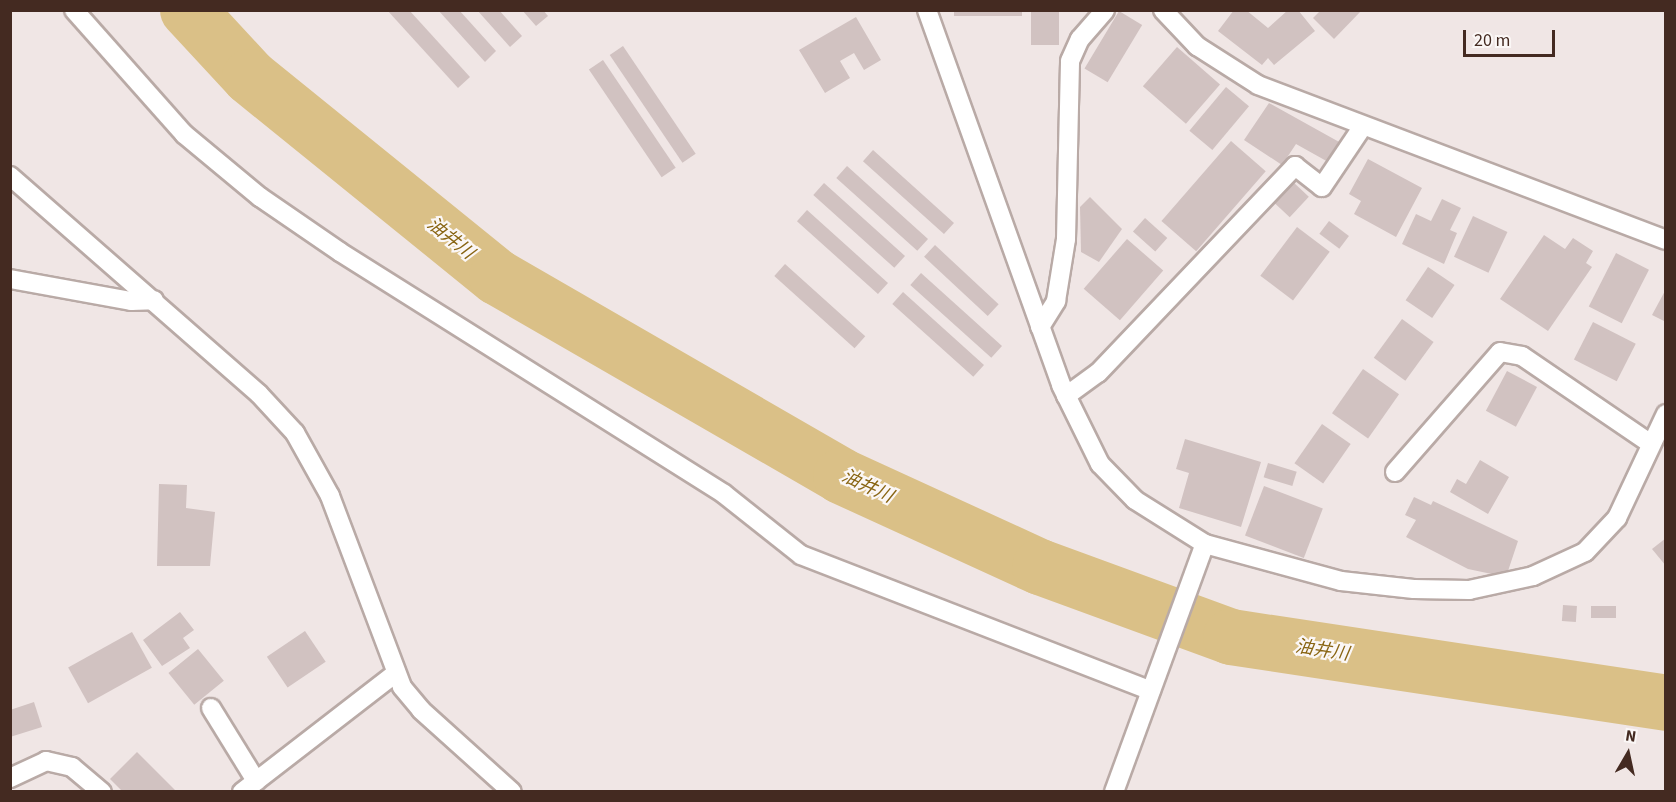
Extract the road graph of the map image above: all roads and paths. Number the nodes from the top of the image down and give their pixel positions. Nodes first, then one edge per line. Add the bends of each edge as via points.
1 (74, 10) edge
2 (927, 10) edge
3 (1105, 10) edge
4 (1163, 10) edge
5 (1363, 126) junction
6 (10, 176) edge
7 (1665, 240) edge
8 (10, 279) edge
9 (154, 300) junction
10 (1040, 327) junction
11 (1066, 396) junction
12 (1665, 414) edge
13 (1651, 444) junction
14 (1395, 472) dead end
15 (1205, 544) junction
16 (396, 673) junction
17 (1151, 691) junction
18 (211, 708) dead end
19 (10, 778) edge
20 (249, 786) edge
21 (102, 792) edge
22 (512, 792) edge
23 (1114, 792) edge

1 - 17 street via 184,134 260,197 340,252 724,494 801,555
2 - 10 street
3 - 10 street via 1080,39 1070,61 1066,239 1056,301
4 - 5 street via 1197,46 1258,86
5 - 7 street
5 - 11 street via 1322,187 1295,166 1098,373
6 - 9 street
8 - 9 street via 132,301
9 - 16 street via 259,394 301,441 330,496
10 - 11 street
11 - 15 street via 1100,464 1135,500
12 - 13 street
13 - 14 street via 1522,356 1500,352
13 - 15 street via 1617,519 1603,535 1585,552 1558,566 1509,582 1469,590 1341,581
15 - 17 street
16 - 20 street
16 - 22 street via 421,710
17 - 23 street
18 - 20 street
19 - 21 street via 46,761 72,767

